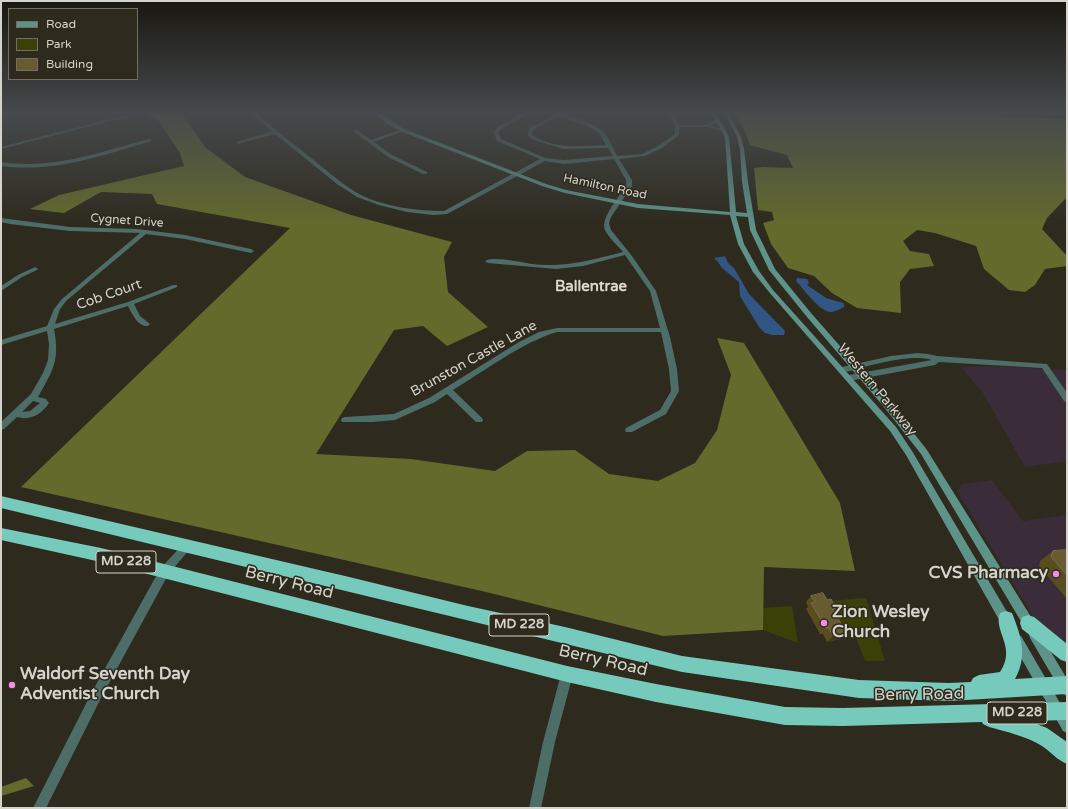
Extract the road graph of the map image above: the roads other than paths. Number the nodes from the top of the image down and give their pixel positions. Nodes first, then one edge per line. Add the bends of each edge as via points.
1 (112, 150) edge
2 (298, 150) edge
3 (382, 150) edge
4 (453, 150) edge
5 (521, 150) edge
6 (612, 150) edge
7 (655, 150) edge
8 (728, 150) edge
9 (742, 150) edge
10 (617, 158) junction
11 (544, 159) junction
12 (1, 164) edge
13 (425, 173) dead end
14 (516, 174) junction
15 (618, 202) junction
16 (732, 214) junction
17 (749, 215) junction
18 (1, 220) edge
19 (144, 232) junction
20 (251, 251) dead end
21 (626, 253) junction
22 (488, 261) dead end
23 (35, 269) dead end
24 (175, 286) dead end
25 (1, 289) edge
26 (130, 303) junction
27 (146, 324) dead end
28 (50, 328) junction
29 (664, 330) junction
30 (1, 343) edge
31 (937, 359) junction
32 (854, 367) junction
33 (842, 370) junction
34 (861, 375) junction
35 (850, 378) junction
36 (448, 390) junction
37 (31, 398) junction
38 (1067, 399) edge
39 (17, 413) junction
40 (345, 420) dead end
41 (479, 420) dead end
42 (1, 428) edge
43 (629, 430) dead end
44 (1, 502) edge
45 (1, 534) edge
46 (186, 546) junction
47 (164, 572) junction
48 (1006, 619) junction
49 (1028, 623) junction
50 (1067, 654) edge
51 (567, 674) junction
52 (1066, 686) edge
53 (1044, 687) junction
54 (949, 692) junction
55 (1063, 712) edge
56 (976, 715) junction
57 (1067, 728) edge
58 (1067, 755) edge
59 (40, 808) edge
60 (535, 808) edge

1 - 12 street via 65,162 24,167
2 - 14 street via 350,190 381,204 433,214 445,213
3 - 13 street
4 - 14 main road, Hamilton Road
5 - 11 street
6 - 10 street
7 - 10 street via 643,155
8 - 16 main road, Western Parkway
9 - 17 main road, Western Parkway
10 - 11 street via 564,162
10 - 15 street via 630,182
11 - 14 street
14 - 15 main road, Hamilton Road via 566,191
15 - 16 main road, Hamilton Road via 659,209
15 - 21 street via 606,223 608,230
16 - 17 main road, Hamilton Road
16 - 33 main road, Western Parkway via 741,244 756,272
17 - 32 main road, Western Parkway via 753,230 772,270
18 - 19 street, Cygnet Drive via 70,228
19 - 20 street, Cygnet Drive via 185,237
19 - 28 street via 64,300 57,309
21 - 22 street via 576,266 534,267 506,261
21 - 29 street via 653,291
23 - 25 street
24 - 26 street, Cob Court
26 - 27 street via 137,317
26 - 28 street, Cob Court
28 - 30 street, Cob Court
28 - 37 street via 52,360
29 - 36 street, Brunston Castle Lane via 557,330 542,334
29 - 43 street via 675,391 663,412
31 - 32 street via 917,355
31 - 34 street via 935,362
31 - 38 street via 1044,366
32 - 33 street
32 - 34 main road, Western Parkway
33 - 35 main road, Western Parkway
34 - 35 street
34 - 49 main road, Western Parkway via 924,452
35 - 48 main road, Western Parkway via 910,453
36 - 40 street, Brunston Castle Lane via 395,417
36 - 41 street
37 - 39 street
37 - 39 street via 45,402 42,407 29,414 20,416
39 - 42 street
44 - 46 highway, Berry Road / MD 228
45 - 47 highway, Berry Road / MD 228 via 100,555
46 - 47 street
46 - 54 highway, Berry Road / MD 228 via 682,664 859,689
47 - 51 highway, Berry Road / MD 228
47 - 59 street
48 - 53 main road, Western Parkway
48 - 54 highway via 1016,651 1015,665 1010,673 1004,680
49 - 50 highway
49 - 52 main road, Western Parkway
51 - 56 highway, Berry Road / MD 228 via 785,716 843,718
51 - 60 street
52 - 53 highway, Berry Road / MD 228
53 - 54 highway, Berry Road / MD 228
53 - 55 main road, Western Parkway
55 - 56 highway, Berry Road / MD 228
55 - 57 main road, Western Parkway
56 - 58 highway via 1035,731 1048,737

